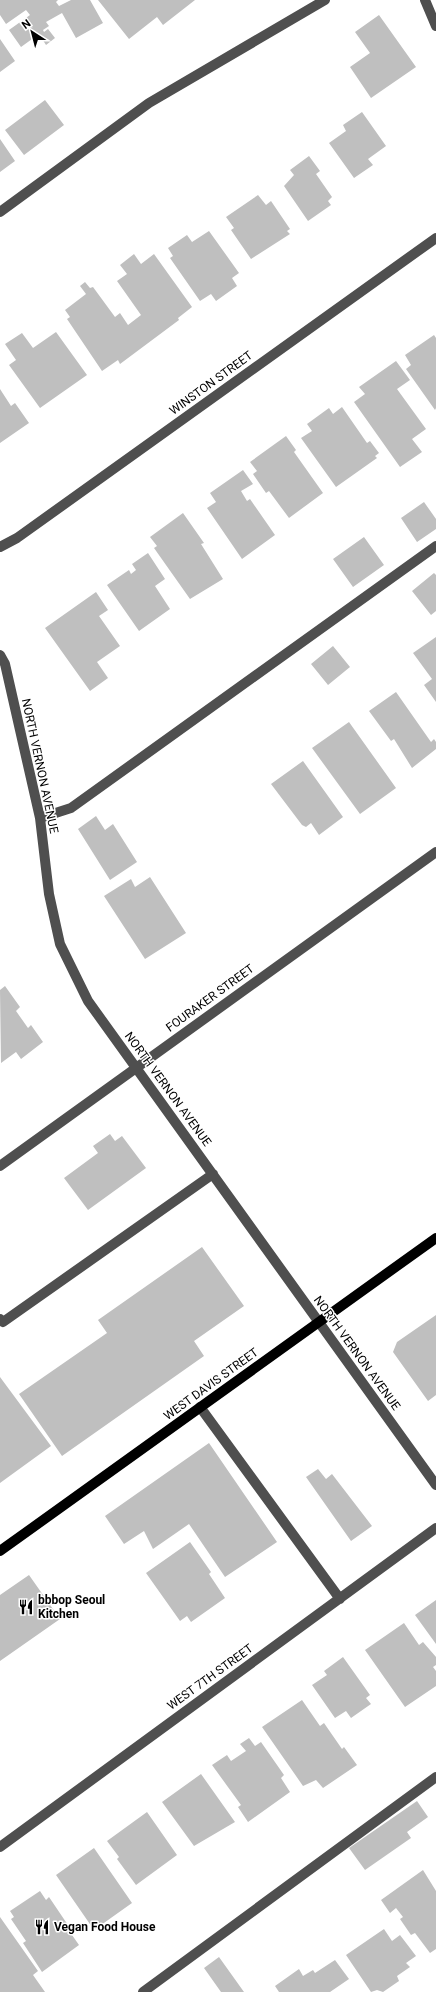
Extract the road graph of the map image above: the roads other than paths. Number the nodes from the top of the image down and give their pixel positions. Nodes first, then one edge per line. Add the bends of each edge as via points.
1 (325, 0) edge
2 (425, 0) edge
3 (436, 26) edge
4 (0, 212) edge
5 (436, 238) edge
6 (436, 546) edge
7 (0, 547) edge
8 (0, 655) edge
9 (40, 818) junction
10 (436, 852) edge
11 (136, 1068) junction
12 (0, 1166) edge
13 (213, 1174) junction
14 (436, 1238) edge
15 (0, 1319) edge
16 (319, 1322) junction
17 (200, 1408) junction
18 (436, 1485) edge
19 (436, 1528) edge
20 (0, 1551) edge
21 (340, 1599) junction
22 (436, 1777) edge
23 (0, 1847) edge
24 (143, 1992) edge

1 - 4 street via 149,102
2 - 3 street
5 - 7 street, WINSTON STREET via 23,534
6 - 9 street via 71,808
8 - 9 street, NORTH VERNON AVENUE
9 - 11 street, NORTH VERNON AVENUE via 49,894 60,944 88,1002
10 - 11 street, FOURAKER STREET
11 - 12 street, FOURAKER STREET
11 - 13 street, NORTH VERNON AVENUE
13 - 15 street via 2,1322
13 - 16 street, NORTH VERNON AVENUE
14 - 16 main road, WEST DAVIS STREET
16 - 17 main road, WEST DAVIS STREET
16 - 18 street, NORTH VERNON AVENUE
17 - 20 main road, WEST DAVIS STREET
17 - 21 street
19 - 21 street, WEST 7TH STREET
21 - 23 street, WEST 7TH STREET
22 - 24 street

